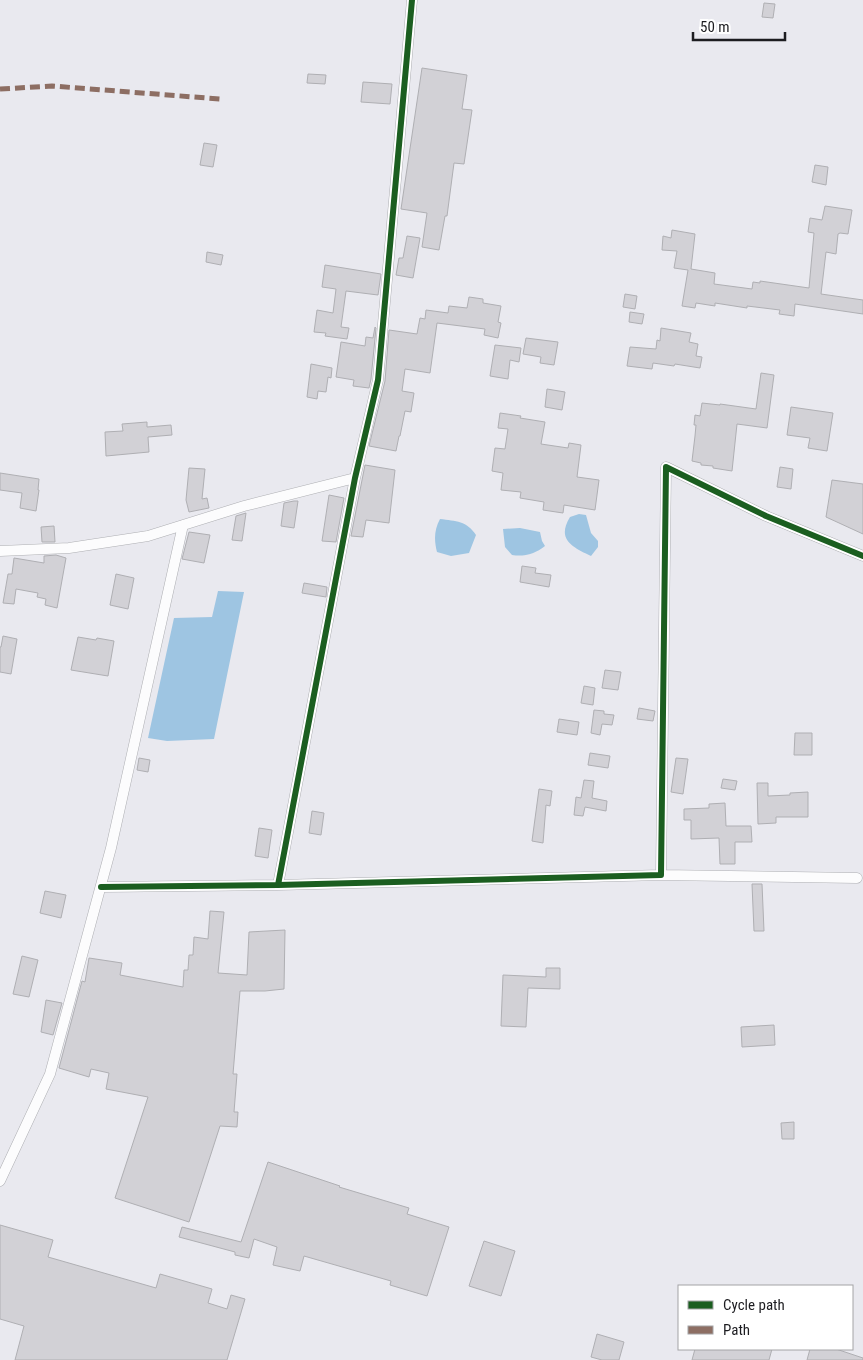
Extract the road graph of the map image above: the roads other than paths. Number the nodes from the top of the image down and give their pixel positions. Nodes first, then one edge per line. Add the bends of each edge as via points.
1 (412, 0) edge
2 (355, 478) junction
3 (184, 525) junction
4 (0, 551) edge
5 (863, 556) edge
6 (661, 875) junction
7 (857, 878) dead end
8 (278, 885) junction
9 (100, 887) junction
10 (0, 1181) edge

1 - 2 street via 378,380
2 - 3 street
2 - 8 street
3 - 4 street via 148,536 79,546
3 - 9 street
5 - 6 street via 766,516 666,467
6 - 7 street
6 - 8 street
8 - 9 street
9 - 10 street via 50,1074

